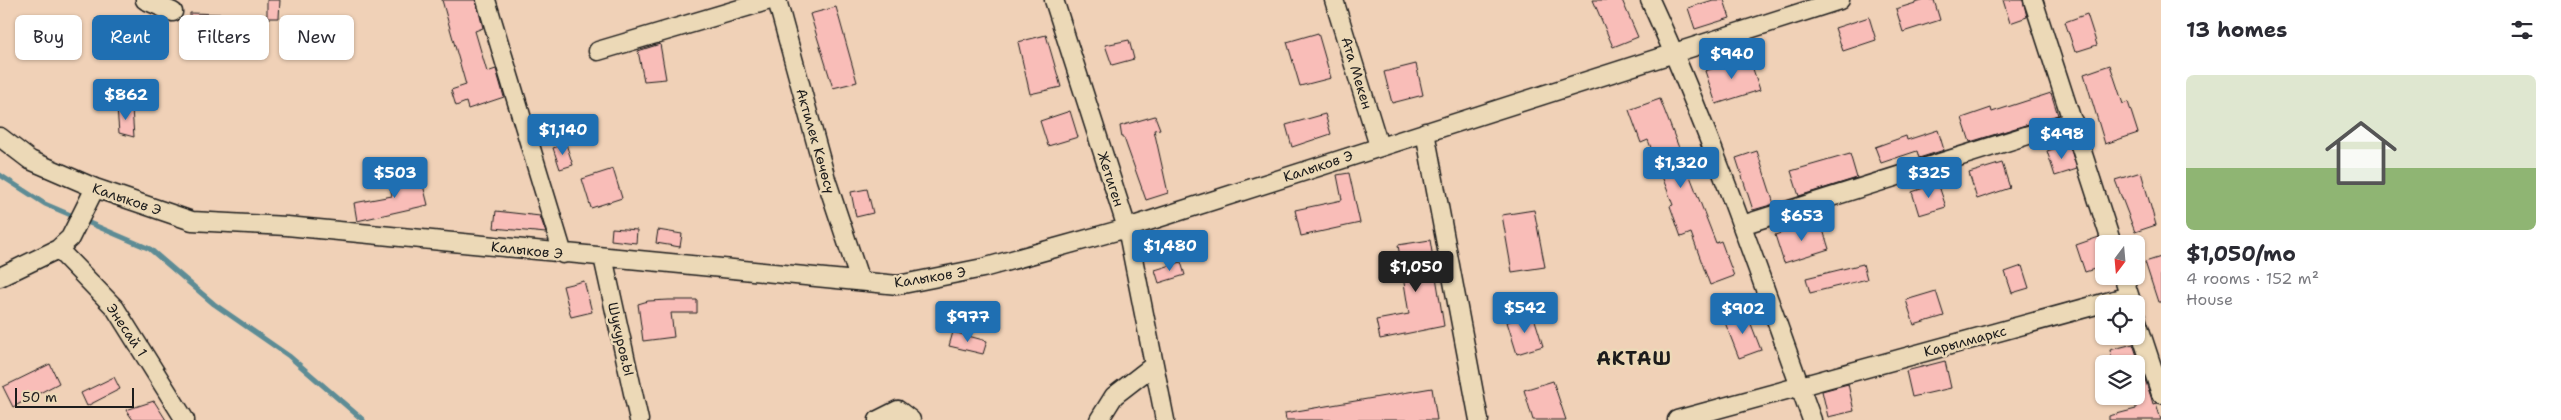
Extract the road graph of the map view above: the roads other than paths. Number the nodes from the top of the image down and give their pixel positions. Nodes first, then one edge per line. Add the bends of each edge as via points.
1 (145, 0) edge
2 (486, 0) edge
3 (770, 0) edge
4 (777, 0) edge
5 (1054, 0) edge
6 (1334, 0) edge
7 (1650, 0) edge
8 (1840, 0) edge
9 (2033, 0) edge
10 (173, 12) dead end
11 (598, 51) dead end
12 (1674, 51) junction
13 (2073, 121) junction
14 (1425, 132) junction
15 (0, 136) edge
16 (1379, 146) junction
17 (93, 194) junction
18 (1742, 225) junction
19 (1126, 228) junction
20 (2109, 235) edge
21 (64, 244) junction
22 (562, 254) junction
23 (603, 257) junction
24 (0, 277) edge
25 (860, 281) junction
26 (2095, 309) edge
27 (2145, 345) edge
28 (1154, 365) junction
29 (1800, 386) junction
30 (2161, 394) edge
31 (185, 420) edge
32 (639, 420) edge
33 (878, 420) edge
34 (912, 420) edge
35 (1098, 420) edge
36 (1166, 420) edge
37 (1478, 420) edge
38 (1677, 420) edge
39 (1812, 420) edge

1 - 10 street
2 - 22 street
3 - 11 street
4 - 25 street, Актилек Көчөсү via 826,179
5 - 19 street, Жетиген
6 - 16 street, Ата Мекен
7 - 12 street
8 - 12 street, Калыков Э
9 - 13 street
12 - 14 street, Калыков Э
12 - 18 street
13 - 18 street
13 - 20 street
14 - 16 street, Калыков Э
14 - 37 street
15 - 17 street, Калыков Э via 30,160
16 - 19 street, Калыков Э
17 - 21 street
17 - 22 street, Калыков Э via 192,221 287,226
18 - 29 street
19 - 25 street, Калыков Э via 983,268 898,285
19 - 28 street, Жетиген
21 - 24 street
21 - 31 street, Энесай 1 via 115,308
22 - 23 street, Калыков Э
23 - 25 street, Калыков Э
23 - 32 street, Шукуров.Ы
26 - 29 street, Карылмаркс
27 - 30 street
28 - 35 street via 1114,396
28 - 36 street, Жетиген
29 - 38 street, Карылмаркс
29 - 39 street
33 - 34 street via 898,410

